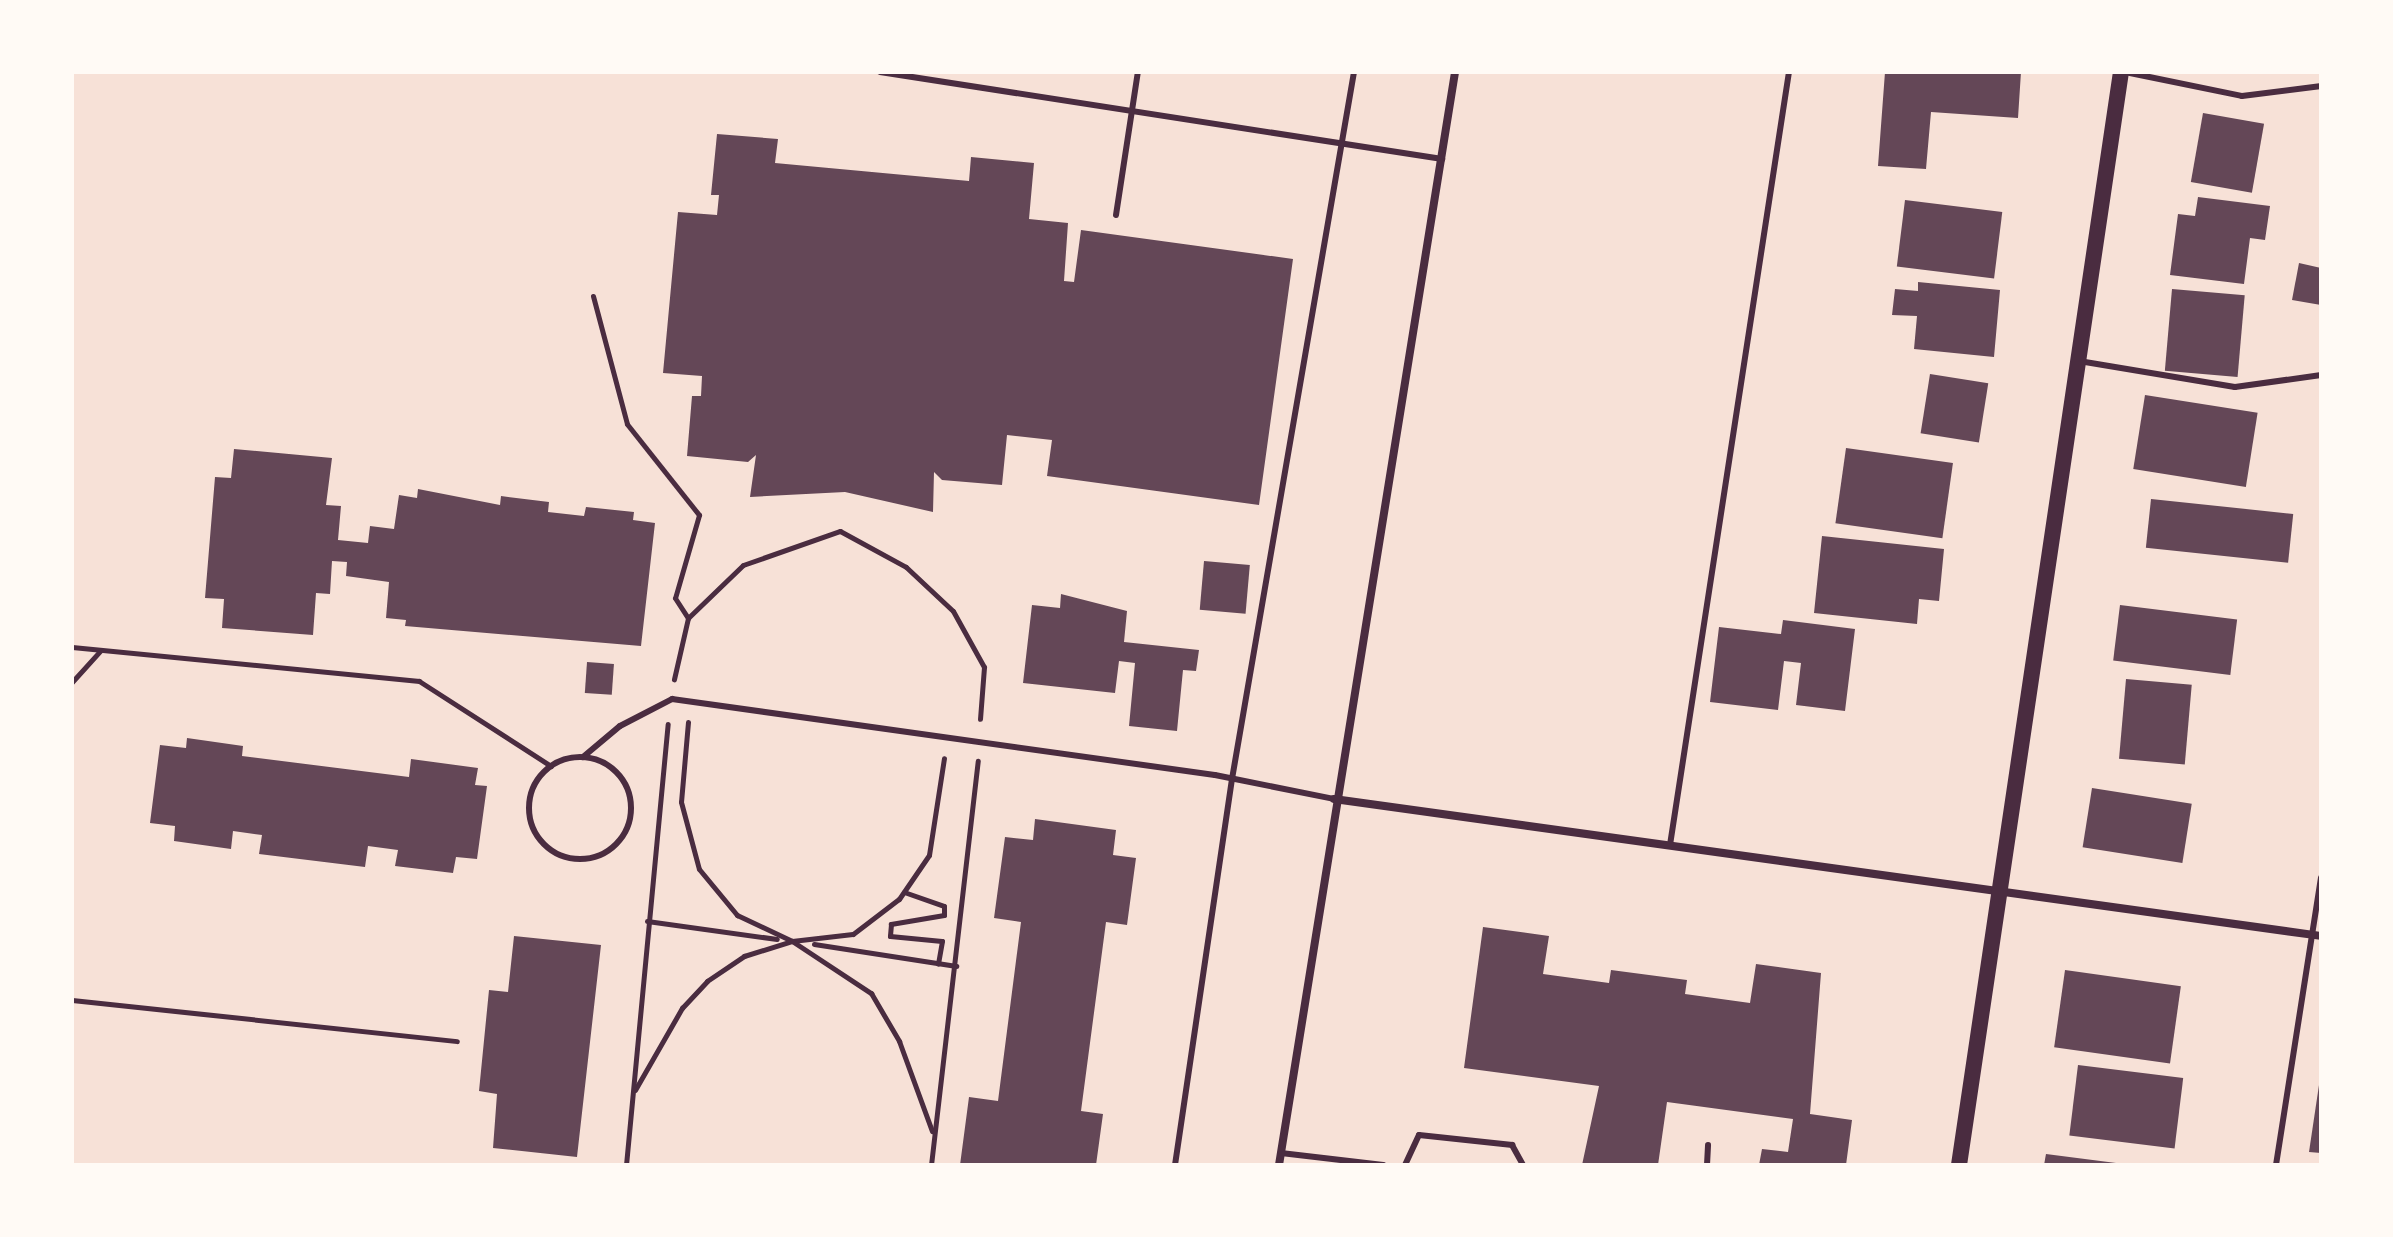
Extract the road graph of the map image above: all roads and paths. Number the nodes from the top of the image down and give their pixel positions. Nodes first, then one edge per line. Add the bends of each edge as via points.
1 (880, 72) edge
2 (1138, 72) edge
3 (1354, 72) edge
4 (1455, 72) edge
5 (1789, 72) edge
6 (2123, 72) edge
7 (2321, 86) edge
8 (1132, 110) junction
9 (1342, 144) junction
10 (1442, 159) junction
11 (1116, 215) dead end
12 (593, 296) dead end
13 (2079, 361) junction
14 (2321, 375) edge
15 (688, 618) junction
16 (72, 647) edge
17 (100, 651) junction
18 (72, 682) edge
19 (672, 699) junction
20 (691, 702) junction
21 (946, 736) junction
22 (978, 741) junction
23 (583, 757) junction
24 (551, 766) junction
25 (1232, 779) junction
26 (1334, 799) junction
27 (1670, 845) junction
28 (2321, 877) edge
29 (904, 892) junction
30 (2001, 892) junction
31 (647, 921) junction
32 (2316, 935) edge
33 (792, 941) junction
34 (938, 964) junction
35 (956, 966) junction
36 (72, 1000) edge
37 (457, 1041) dead end
38 (633, 1094) junction
39 (934, 1135) junction
40 (1708, 1145) dead end
41 (1281, 1153) junction
42 (626, 1165) edge
43 (931, 1165) edge
44 (1175, 1165) edge
45 (1279, 1165) edge
46 (1383, 1165) edge
47 (1405, 1165) edge
48 (1523, 1165) edge
49 (1707, 1165) edge
50 (1959, 1165) edge
51 (2276, 1165) edge

1 - 8 lane
2 - 8 lane
3 - 9 lane
4 - 10 street
5 - 27 lane
6 - 7 lane via 2242,96
6 - 13 main road
8 - 9 lane
8 - 11 lane
9 - 10 lane
9 - 25 lane
10 - 26 street
12 - 15 path via 627,424 699,515 675,598
13 - 14 lane via 2235,387
13 - 30 main road
15 - 19 path
15 - 22 path via 743,565 840,531 906,567 953,611 984,667
16 - 17 path
17 - 18 path
17 - 24 path via 419,681
19 - 20 lane
19 - 23 lane via 620,726
19 - 31 path
20 - 21 lane
20 - 33 path via 681,802 699,869 737,915
21 - 22 lane
21 - 29 path via 929,855
22 - 25 lane
22 - 35 path
23 - 24 lane
23 - 24 lane via 613,770 630,799 626,831 602,855 568,859 540,841 528,809
25 - 26 lane
25 - 44 lane
26 - 27 street
26 - 41 street
27 - 30 street
28 - 32 lane
29 - 33 path via 853,934
29 - 34 path via 944,906 944,915 891,924 890,936 942,941
30 - 32 street
30 - 50 main road
31 - 33 path
31 - 38 path
32 - 51 lane
33 - 34 path
33 - 38 path via 744,956 707,981 682,1008
33 - 39 path via 871,993 899,1041
34 - 35 path
35 - 39 path
36 - 37 path
38 - 42 path
39 - 43 path
40 - 49 lane
41 - 45 street
41 - 46 lane
47 - 48 lane via 1419,1135 1512,1145

